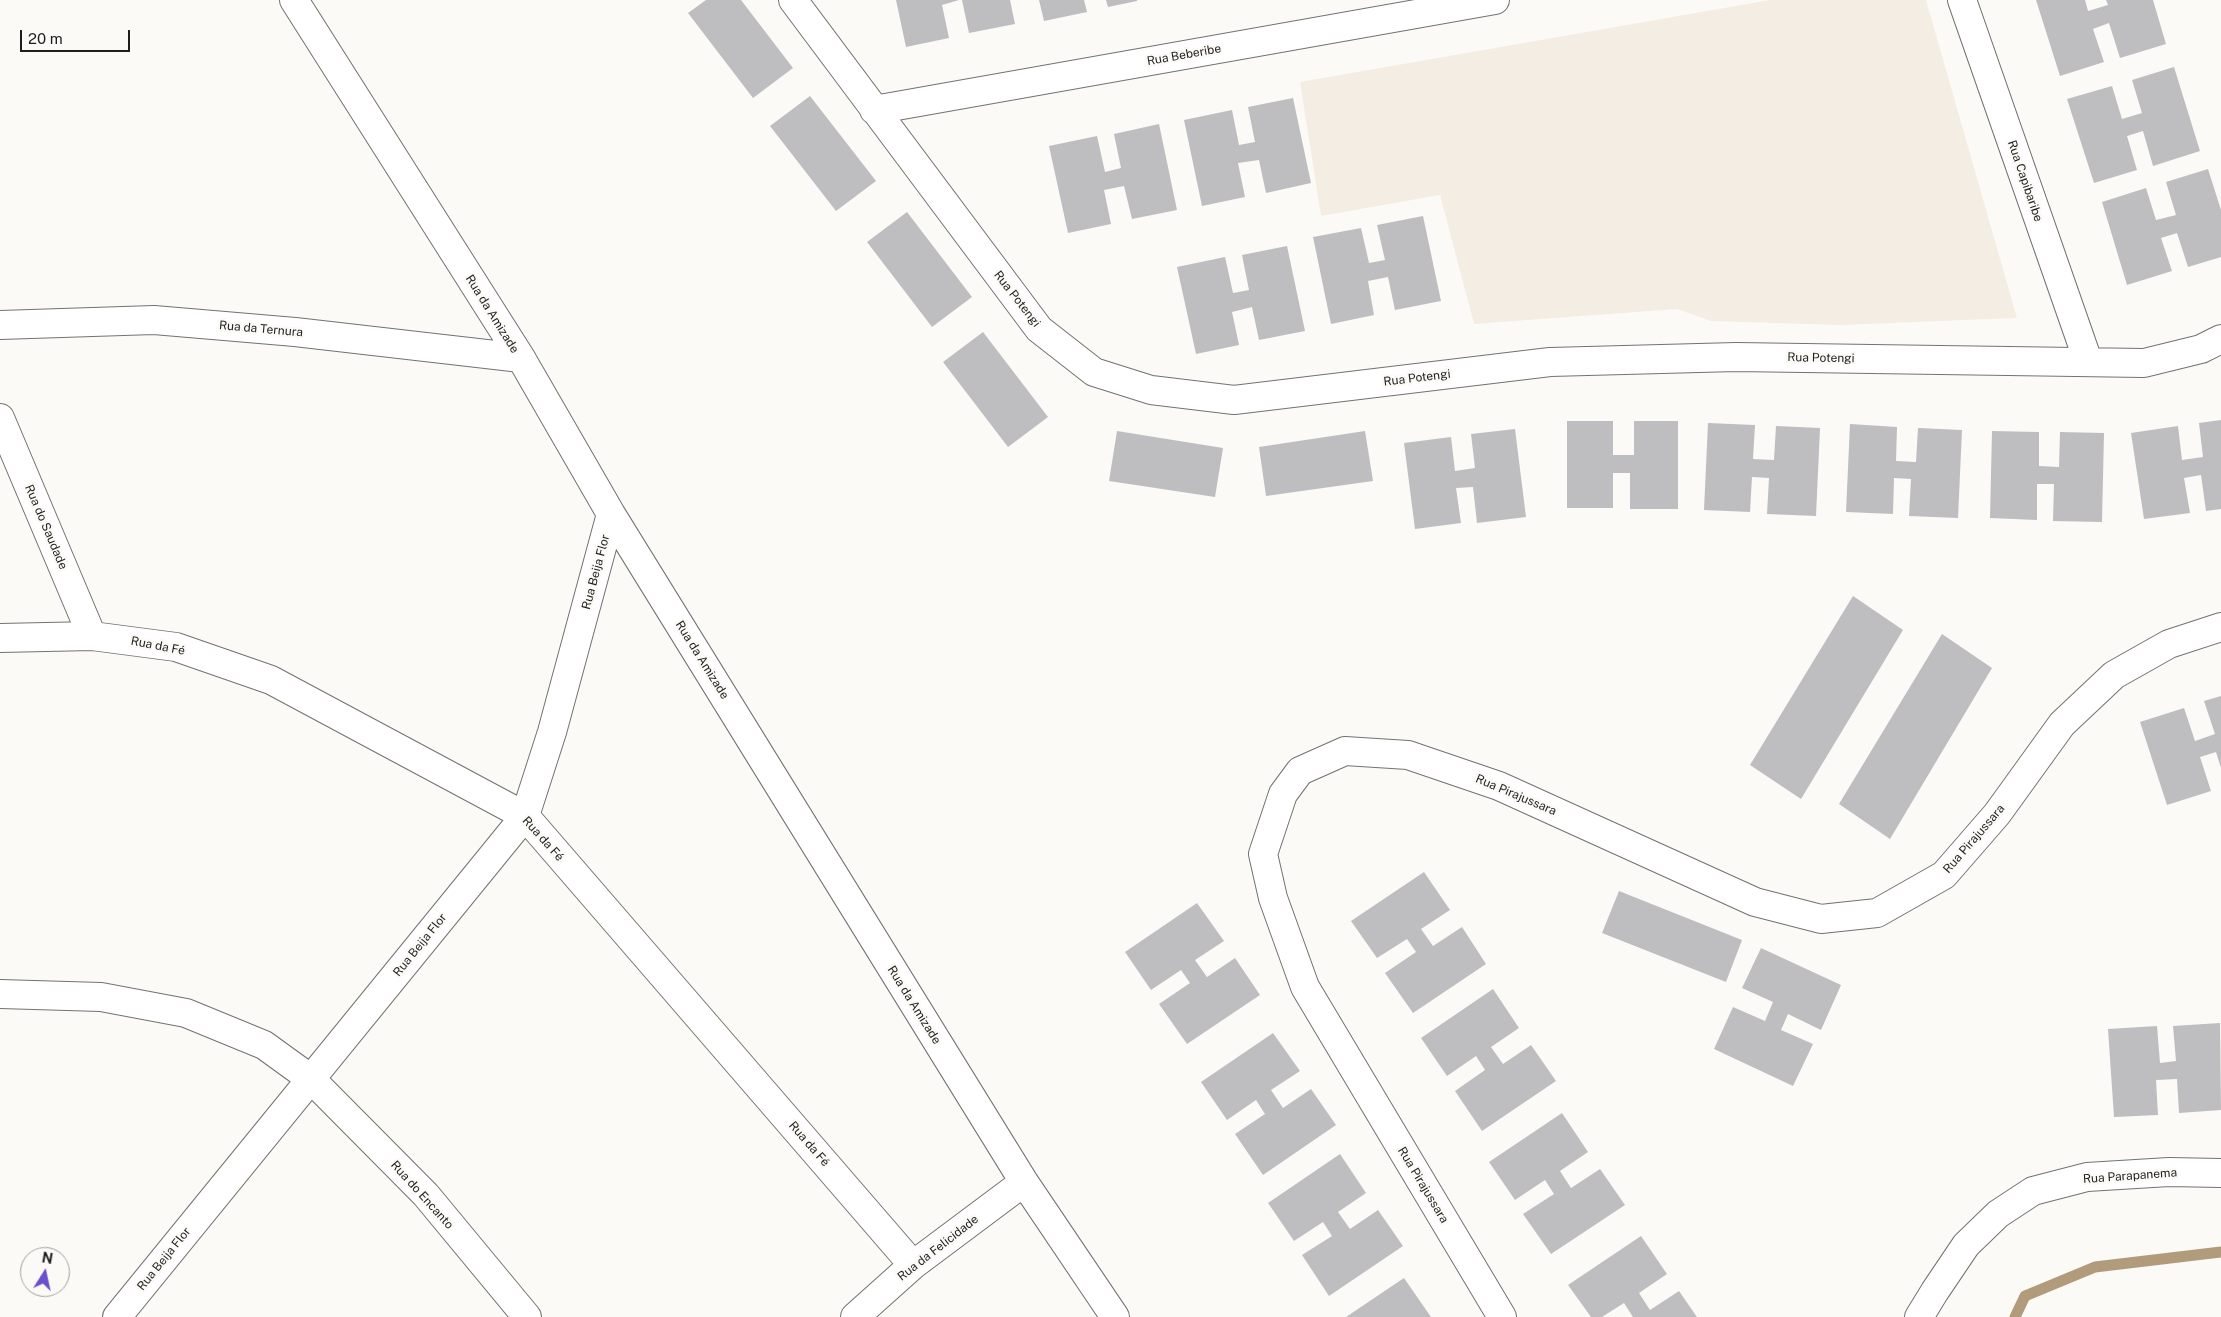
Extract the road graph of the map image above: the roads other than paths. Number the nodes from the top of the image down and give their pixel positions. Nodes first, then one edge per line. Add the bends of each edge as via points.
1 (294, 0) edge
2 (793, 0) edge
3 (1494, 0) edge
4 (1962, 0) edge
5 (874, 110) junction
6 (0, 325) edge
7 (2221, 339) edge
8 (521, 358) junction
9 (2088, 362) junction
10 (0, 418) edge
11 (611, 514) junction
12 (2221, 627) edge
13 (92, 636) junction
14 (0, 638) edge
15 (525, 816) junction
16 (0, 994) edge
17 (311, 1079) junction
18 (2221, 1173) edge
19 (1024, 1182) junction
20 (913, 1265) junction
21 (116, 1317) edge
22 (527, 1317) edge
23 (855, 1317) edge
24 (1115, 1317) edge
25 (1502, 1317) edge
26 (1919, 1317) edge

1 - 8 street, Rua da Amizade
2 - 5 street, Rua Potengi
3 - 5 street, Rua Beberibe
4 - 9 street, Rua Capibaribe
5 - 9 street, Rua Potengi via 1039,329 1094,372 1151,390 1234,400 1550,362 1736,357
6 - 8 street, Rua da Ternura via 154,320 295,332
7 - 9 street, Rua Potengi via 2201,349 2144,363
8 - 11 street, Rua da Amizade
10 - 13 street, Rua do Saudade
11 - 15 street, Rua Beija Flor via 552,732
11 - 19 street, Rua da Amizade
12 - 25 street, Rua Pirajussara via 2169,644 2114,675 2062,724 1997,814 1944,875 1877,913 1821,919 1755,902 1499,786 1408,755 1345,750 1300,771 1283,794 1263,854 1274,898 1305,987
13 - 14 street, Rua da Fé
13 - 15 street, Rua da Fé via 176,647 271,680
15 - 17 street, Rua Beija Flor
15 - 20 street, Rua da Fé
16 - 17 street, Rua do Encanto via 101,997 186,1013 264,1045
17 - 21 street, Rua Beija Flor
17 - 22 street, Rua do Encanto via 426,1195
18 - 26 street, Rua Parapanema via 2169,1172 2086,1177 2033,1191 1998,1214 1966,1246
19 - 20 street, Rua da Felicidade
19 - 24 street, Rua da Amizade
20 - 23 street, Rua da Felicidade

